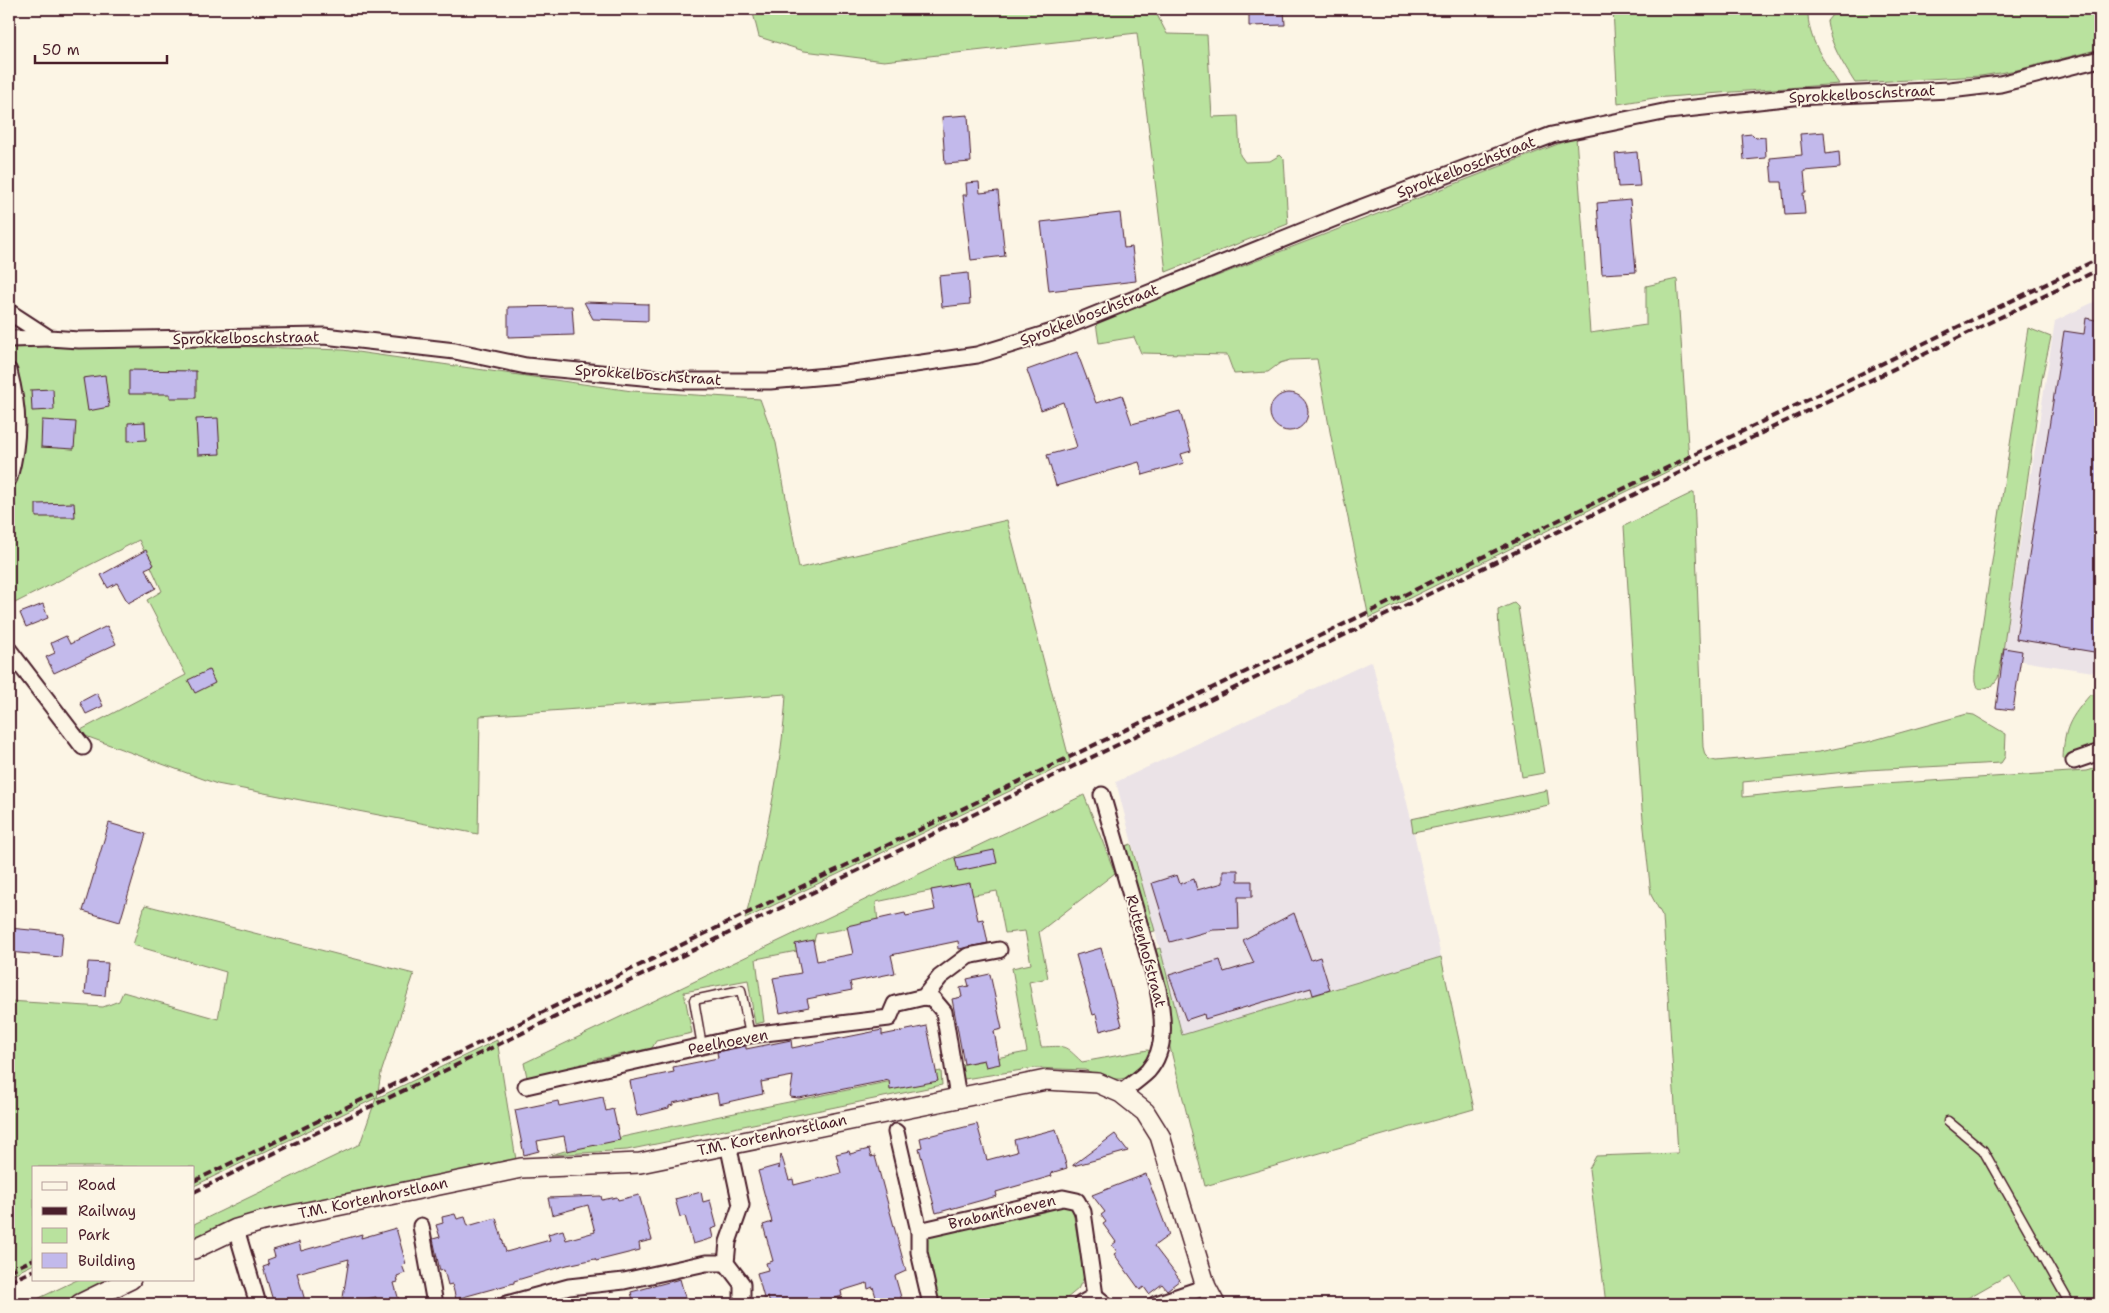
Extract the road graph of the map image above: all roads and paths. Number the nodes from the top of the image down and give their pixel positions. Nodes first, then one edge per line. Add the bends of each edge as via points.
1 (2100, 59) edge
2 (9, 312) edge
3 (49, 338) junction
4 (9, 339) edge
5 (9, 371) edge
6 (9, 478) edge
7 (9, 650) edge
8 (82, 747) dead end
9 (2100, 752) edge
10 (2074, 761) dead end
11 (1102, 795) dead end
12 (999, 950) dead end
13 (924, 997) junction
14 (750, 1035) junction
15 (702, 1046) junction
16 (526, 1086) dead end
17 (1121, 1093) junction
18 (958, 1097) junction
19 (1948, 1121) dead end
20 (896, 1132) dead end
21 (728, 1144) junction
22 (421, 1226) dead end
23 (236, 1229) junction
24 (919, 1231) junction
25 (195, 1249) edge
26 (726, 1264) junction
27 (130, 1280) edge
28 (1206, 1287) junction
29 (1100, 1300) edge
30 (80, 1304) edge
31 (258, 1304) edge
32 (435, 1304) edge
33 (506, 1304) edge
34 (742, 1304) edge
35 (931, 1304) edge
36 (1081, 1304) edge
37 (1156, 1304) edge
38 (1215, 1304) edge
39 (2070, 1304) edge

1 - 3 street, Sprokkelboschstraat via 2000,84 1950,90 1794,97 1677,110 1552,135 1346,213 1055,331 977,355 839,375 770,381 686,381 526,366 454,351 324,336
2 - 3 street, Sprokkelboschstraat
3 - 4 street, Sprokkelboschstraat
5 - 6 street via 18,424
7 - 8 street
9 - 10 street
11 - 17 street, Ruttenhofstraat via 1158,988 1164,1021 1158,1056 1147,1072
12 - 13 street via 968,956 940,977
13 - 14 street, Peelhoeven via 895,1004 889,1018
13 - 18 street via 933,999 944,1012
14 - 15 street, Peelhoeven
14 - 15 lane via 741,990 694,1000
15 - 16 street, Peelhoeven
17 - 18 street, T.M. Kortenhorstlaan via 1098,1083 1046,1080
17 - 28 street, T.M. Kortenhorstlaan via 1145,1112 1160,1136
18 - 21 street, T.M. Kortenhorstlaan
19 - 39 lane via 1983,1150
20 - 24 street
21 - 23 street, T.M. Kortenhorstlaan via 640,1163 521,1168
21 - 26 street via 741,1205 728,1242
22 - 32 street
23 - 25 street, T.M. Kortenhorstlaan
23 - 31 street
24 - 29 street, Brabanthoeven via 1064,1198 1077,1201 1083,1212
24 - 35 street via 918,1252
26 - 33 street via 706,1263 624,1281 569,1287
26 - 34 street via 742,1284
27 - 30 street
28 - 37 street
28 - 38 street, T.M. Kortenhorstlaan
29 - 36 street, Brabanthoeven

